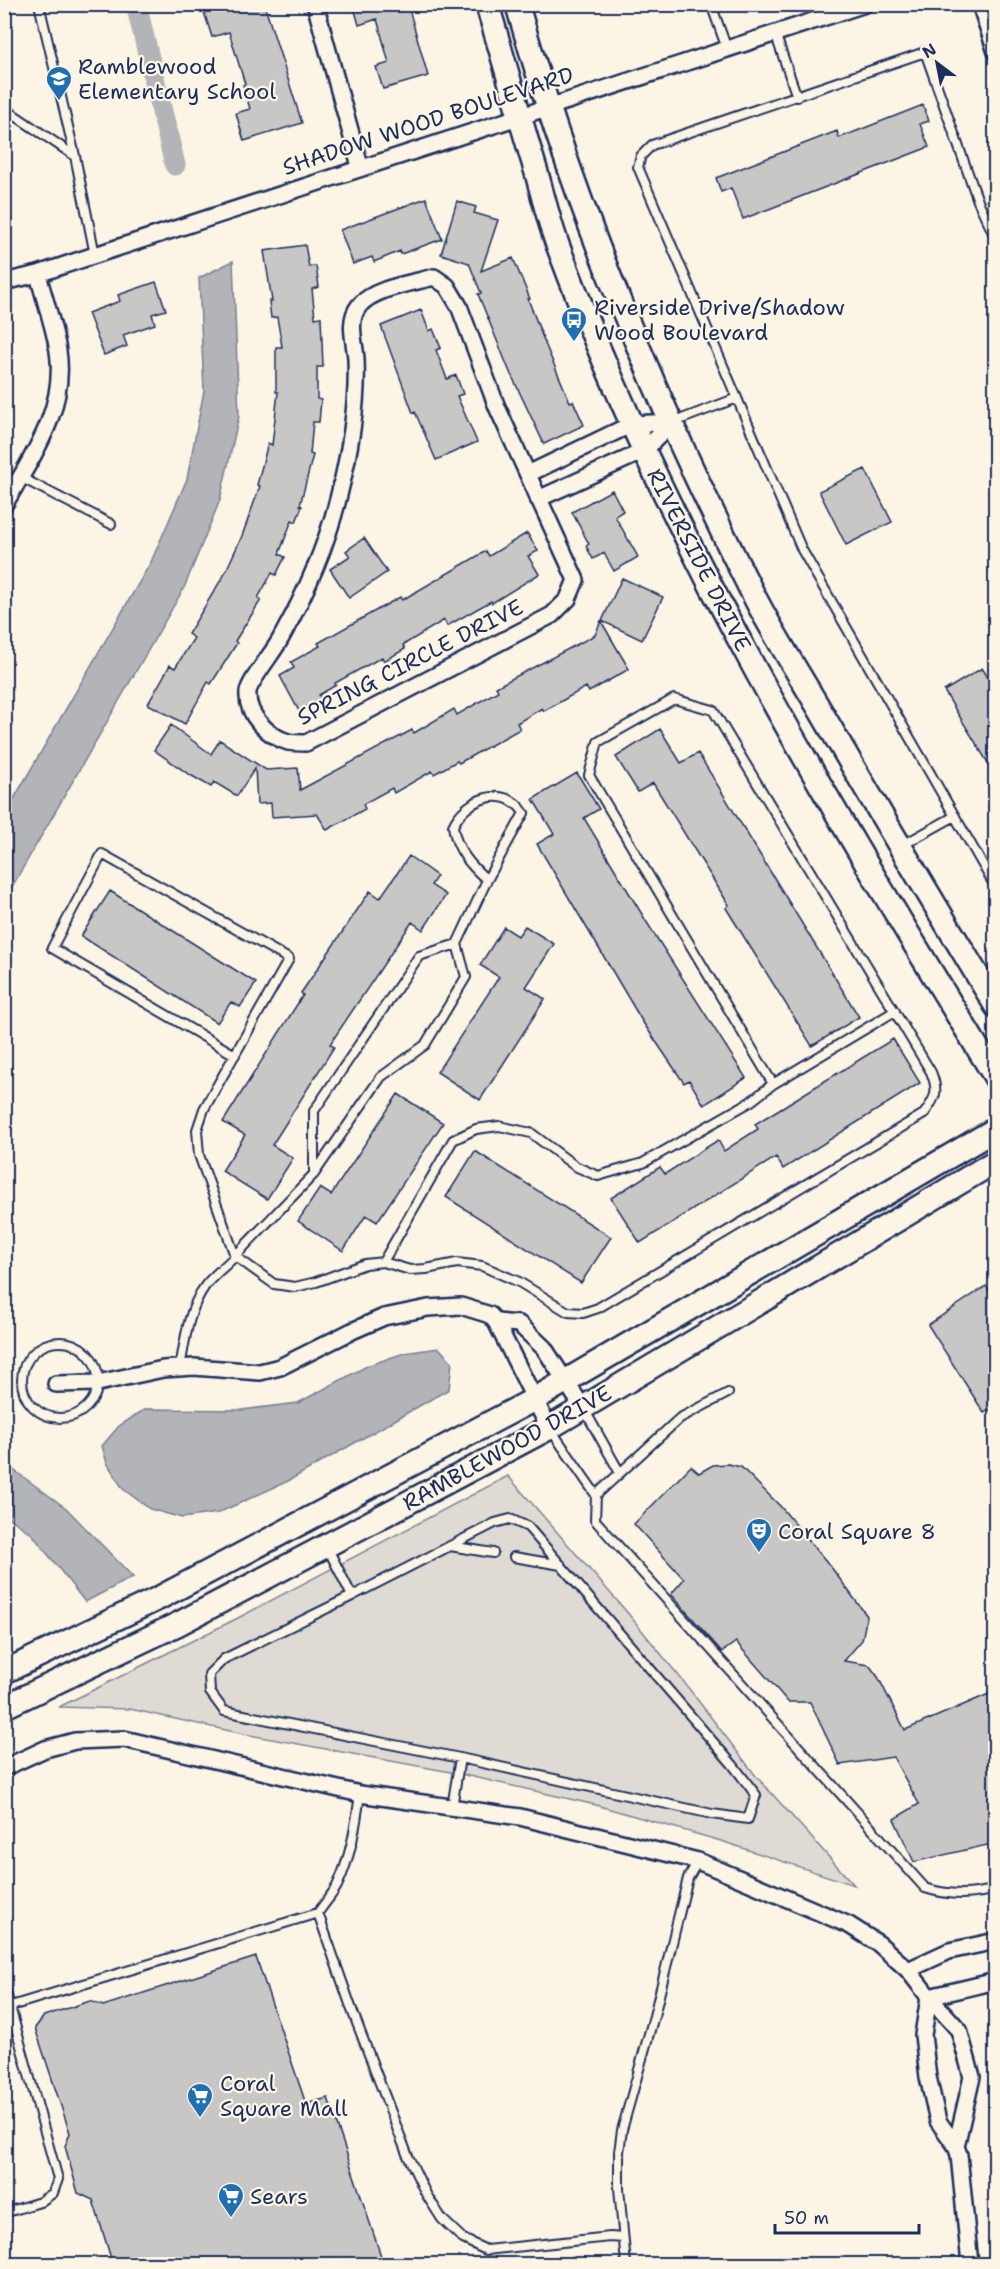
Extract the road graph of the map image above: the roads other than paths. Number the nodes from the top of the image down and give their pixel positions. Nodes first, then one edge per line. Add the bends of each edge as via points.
1 (39, 4) edge
2 (315, 4) edge
3 (487, 4) edge
4 (517, 4) edge
5 (711, 4) edge
6 (865, 4) edge
7 (980, 4) edge
8 (775, 33) junction
9 (727, 49) junction
10 (996, 52) edge
11 (797, 97) junction
12 (549, 105) junction
13 (4, 108) edge
14 (519, 116) junction
15 (75, 156) junction
16 (360, 166) junction
17 (996, 239) edge
18 (94, 255) junction
19 (38, 274) junction
20 (4, 282) edge
21 (737, 398) junction
22 (672, 422) junction
23 (632, 424) junction
24 (644, 451) junction
25 (528, 474) junction
26 (20, 477) junction
27 (538, 498) junction
28 (4, 505) edge
29 (111, 524) dead end
30 (955, 816) junction
31 (899, 846) junction
32 (487, 880) junction
33 (996, 888) edge
34 (457, 944) junction
35 (996, 1006) edge
36 (895, 1011) junction
37 (235, 1055) junction
38 (996, 1078) edge
39 (773, 1084) junction
40 (996, 1129) edge
41 (996, 1161) edge
42 (314, 1174) junction
43 (235, 1256) junction
44 (383, 1262) junction
45 (496, 1322) junction
46 (180, 1368) junction
47 (567, 1381) junction
48 (98, 1383) junction
49 (56, 1384) dead end
50 (728, 1393) dead end
51 (535, 1399) junction
52 (583, 1408) junction
53 (549, 1428) junction
54 (620, 1473) junction
55 (596, 1495) junction
56 (326, 1545) junction
57 (450, 1546) junction
58 (493, 1553) dead end
59 (514, 1557) dead end
60 (561, 1565) junction
61 (352, 1596) junction
62 (4, 1672) edge
63 (4, 1707) edge
64 (460, 1758) junction
65 (4, 1768) edge
66 (360, 1794) junction
67 (452, 1807) junction
68 (698, 1861) junction
69 (996, 1889) edge
70 (318, 1913) junction
71 (996, 1941) edge
72 (908, 1970) junction
73 (996, 1981) edge
74 (4, 1985) edge
75 (928, 1997) junction
76 (11, 2006) junction
77 (956, 2146) junction
78 (4, 2213) edge
79 (623, 2238) junction
80 (626, 2265) edge
81 (969, 2265) edge

1 - 15 lane
2 - 16 street
3 - 14 street, RIVERSIDE DRIVE
4 - 12 street, RIVERSIDE DRIVE
5 - 9 lane
6 - 8 street, SHADOW WOOD BOULEVARD
7 - 10 street
8 - 9 street, SHADOW WOOD BOULEVARD
8 - 11 lane
9 - 12 street, SHADOW WOOD BOULEVARD
11 - 17 lane via 925,52 978,201
11 - 21 lane via 652,145 641,156 638,167
12 - 14 street, SHADOW WOOD BOULEVARD
12 - 22 street, RIVERSIDE DRIVE via 606,266
13 - 15 lane
14 - 16 street, SHADOW WOOD BOULEVARD
14 - 23 street, RIVERSIDE DRIVE via 557,243
15 - 18 lane
16 - 18 street, SHADOW WOOD BOULEVARD
18 - 19 street, SHADOW WOOD BOULEVARD
19 - 20 street, SHADOW WOOD BOULEVARD
19 - 26 street via 58,351 59,388 47,430
21 - 22 lane
21 - 30 lane via 802,550
22 - 23 street
22 - 24 street
22 - 31 street, RIVERSIDE DRIVE via 755,597
23 - 24 street, RIVERSIDE DRIVE
23 - 25 street
24 - 27 street
24 - 38 street, RIVERSIDE DRIVE via 683,535 765,688
25 - 27 street, SPRING CIRCLE DRIVE
25 - 27 street, SPRING CIRCLE DRIVE via 497,407 459,306 447,286 434,277 372,294 358,307 352,324 355,407 331,530 280,639 248,690 249,707 259,723 273,735 306,743 552,615 568,599 576,580
26 - 28 street
26 - 29 lane
30 - 31 lane
30 - 33 lane
31 - 35 street, RIVERSIDE DRIVE
32 - 32 lane via 524,813 511,799 499,796 463,810 453,826 465,858
32 - 34 lane
34 - 42 lane via 465,977 424,1045 381,1077
34 - 42 lane via 419,956 314,1111
36 - 39 lane
36 - 39 lane via 713,710 674,699 598,742 589,775
36 - 44 lane via 937,1086 934,1100 924,1114 598,1308 568,1312 519,1282 482,1266 458,1263 410,1270
37 - 37 lane via 289,959 102,854 52,948
37 - 43 lane via 197,1130 199,1155
39 - 44 lane via 750,1102 643,1163 598,1176 575,1166 531,1133 499,1126 476,1129 453,1140
40 - 47 street, RAMBLEWOOD DRIVE
41 - 52 street, RAMBLEWOOD DRIVE
42 - 43 lane
43 - 44 lane via 274,1284 295,1287
43 - 46 lane via 205,1286 193,1308
45 - 46 street via 461,1306 428,1308 384,1317 280,1367 260,1372
45 - 47 street via 519,1324 544,1348
45 - 51 street
46 - 48 street
47 - 51 street, RAMBLEWOOD DRIVE
47 - 52 street
48 - 48 lane via 94,1362 87,1354 79,1347 58,1342 30,1356 22,1376 22,1387 32,1406 41,1413 62,1418 90,1403
48 - 49 street
50 - 54 lane via 680,1418
51 - 53 street
51 - 62 street, RAMBLEWOOD DRIVE via 159,1598
52 - 53 street, RAMBLEWOOD DRIVE
52 - 54 lane
53 - 55 lane
53 - 56 street, RAMBLEWOOD DRIVE
54 - 55 lane
55 - 69 lane via 595,1520 925,1888 942,1894 976,1895
56 - 61 lane
56 - 63 street, RAMBLEWOOD DRIVE via 178,1624
57 - 58 lane
57 - 60 lane via 510,1519 528,1527
57 - 61 lane
59 - 60 lane
60 - 64 lane via 756,1795 748,1819
61 - 64 lane via 224,1659 209,1674 210,1692 224,1711
64 - 67 lane
65 - 66 street via 45,1749 75,1741 124,1739
66 - 67 street
66 - 70 lane via 348,1857 337,1887
67 - 68 street via 520,1817
68 - 72 street via 849,1925 879,1944
68 - 79 lane via 687,1878 622,2130 619,2188
70 - 76 lane
70 - 79 lane via 407,2154 442,2219 463,2239 486,2250
71 - 72 street via 949,1951
72 - 75 street
73 - 75 street
74 - 76 lane
75 - 77 street via 923,2035 928,2077 938,2121
75 - 77 street via 959,2030 972,2077
76 - 78 lane via 57,2179 52,2193 40,2202
77 - 81 street
79 - 80 lane

